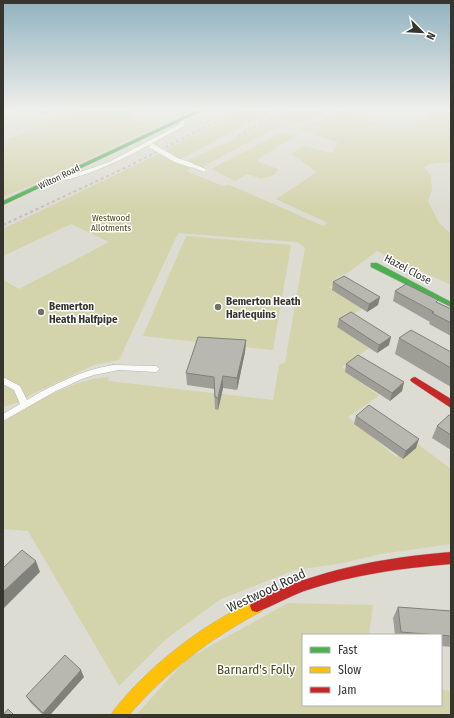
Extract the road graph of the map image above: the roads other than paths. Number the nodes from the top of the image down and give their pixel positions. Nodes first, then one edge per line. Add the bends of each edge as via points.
1 (129, 144) edge
2 (149, 145) joint
3 (204, 170) dead end
4 (58, 179) junction
5 (3, 203) edge
6 (374, 265) dead end
7 (451, 306) edge
8 (156, 370) dead end
9 (3, 380) edge
10 (415, 380) dead end
11 (25, 404) junction
12 (451, 404) edge
13 (3, 418) edge
14 (451, 558) edge
15 (123, 714) edge

1 - 4 main road, Wilton Road
2 - 3 lane, bridge via 176,160
2 - 4 lane via 83,174
4 - 5 main road, Wilton Road
6 - 7 main road, Hazel Close
8 - 11 lane via 124,367 97,371 58,386
9 - 11 lane via 17,388
10 - 12 main road
11 - 13 lane
14 - 15 main road, Westwood Road via 404,561 340,574 285,592 214,630 181,652 153,678

